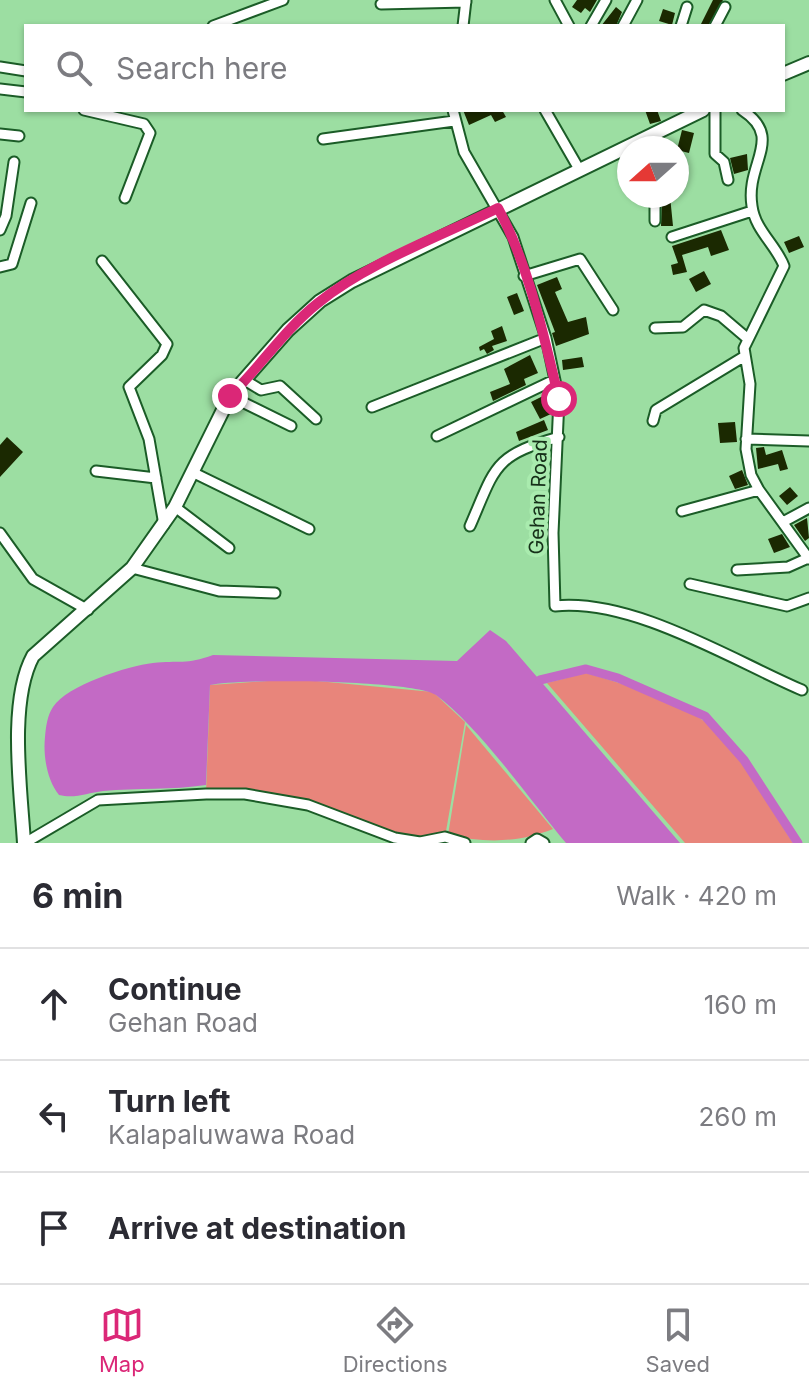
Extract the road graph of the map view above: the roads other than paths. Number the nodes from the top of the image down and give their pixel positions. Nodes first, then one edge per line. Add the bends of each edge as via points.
1 (283, 0) edge
2 (555, 0) edge
3 (606, 0) edge
4 (637, 0) edge
5 (466, 1) edge
6 (381, 4) dead end
7 (687, 7) dead end
8 (725, 7) dead end
9 (218, 24) edge
10 (463, 24) edge
11 (568, 24) edge
12 (592, 24) edge
13 (624, 24) edge
14 (682, 24) edge
15 (716, 24) edge
16 (809, 63) edge
17 (0, 67) edge
18 (24, 71) edge
19 (785, 73) edge
20 (0, 89) edge
21 (24, 92) edge
22 (93, 112) edge
23 (546, 112) edge
24 (700, 112) edge
25 (715, 112) edge
26 (745, 112) edge
27 (453, 115) edge
28 (0, 134) edge
29 (19, 136) dead end
30 (660, 136) edge
31 (323, 139) dead end
32 (617, 155) edge
33 (14, 162) dead end
34 (579, 169) junction
35 (728, 180) dead end
36 (125, 198) dead end
37 (31, 203) dead end
38 (498, 208) junction
39 (655, 208) edge
40 (752, 211) junction
41 (655, 221) dead end
42 (0, 230) edge
43 (672, 237) dead end
44 (102, 261) dead end
45 (0, 267) edge
46 (524, 276) junction
47 (613, 310) dead end
48 (655, 328) dead end
49 (546, 338) junction
50 (748, 339) junction
51 (745, 356) junction
52 (554, 380) junction
53 (246, 381) junction
54 (230, 396) junction
55 (372, 407) dead end
56 (316, 419) dead end
57 (653, 421) dead end
58 (291, 426) dead end
59 (437, 436) dead end
60 (559, 437) junction
61 (746, 439) junction
62 (809, 441) edge
63 (96, 471) dead end
64 (192, 472) junction
65 (156, 478) junction
66 (759, 490) junction
67 (175, 507) junction
68 (809, 508) edge
69 (682, 511) dead end
70 (783, 522) junction
71 (164, 525) junction
72 (470, 526) dead end
73 (309, 529) dead end
74 (0, 533) edge
75 (229, 548) dead end
76 (809, 558) edge
77 (132, 568) junction
78 (737, 570) dead end
79 (690, 584) dead end
80 (275, 593) dead end
81 (809, 598) edge
82 (88, 610) junction
83 (802, 690) dead end
84 (439, 840) edge
85 (24, 843) edge
86 (465, 843) edge
87 (531, 843) edge
88 (544, 843) edge

1 - 9 street
2 - 11 street
3 - 12 street
4 - 13 street
5 - 6 street
5 - 10 street
7 - 14 street
8 - 15 street
16 - 19 main road
17 - 18 street
20 - 21 street
22 - 36 street via 144,124 150,133
23 - 34 street
24 - 30 main road
25 - 35 street via 715,154 724,162
26 - 40 street via 764,132 753,175
27 - 31 street
27 - 38 street, Gehan Road via 464,152
28 - 29 street
32 - 34 main road
33 - 42 street
34 - 38 main road
37 - 45 street via 12,264
38 - 46 street, Gehan Road
38 - 53 main road via 320,301
39 - 41 street
40 - 43 street
40 - 50 street via 784,266
44 - 65 street via 167,344 129,387 149,439
46 - 47 street via 580,259
46 - 49 street, Gehan Road
48 - 50 street via 683,327 704,310 721,316
49 - 52 street, Gehan Road
49 - 55 street
50 - 51 street
51 - 57 street via 656,410
51 - 61 street via 750,384
52 - 59 street
52 - 60 street, Gehan Road
53 - 54 main road
53 - 56 street via 261,390 280,386
54 - 58 street
54 - 64 main road
60 - 72 street via 502,459
60 - 83 street, Gehan Road via 555,606 606,608 743,660
61 - 62 street
61 - 66 street
63 - 65 street
64 - 67 main road
64 - 73 street
65 - 71 street
66 - 69 street
66 - 70 street
67 - 71 main road
67 - 75 street
68 - 70 street
70 - 76 street
71 - 77 main road
74 - 82 street via 33,579
76 - 78 street via 788,567
77 - 80 street via 219,591
77 - 82 main road
79 - 81 street via 787,606
82 - 85 main road via 33,656 24,676
84 - 85 street via 395,838 308,805 245,794 206,794 98,800
84 - 86 street
87 - 88 street

